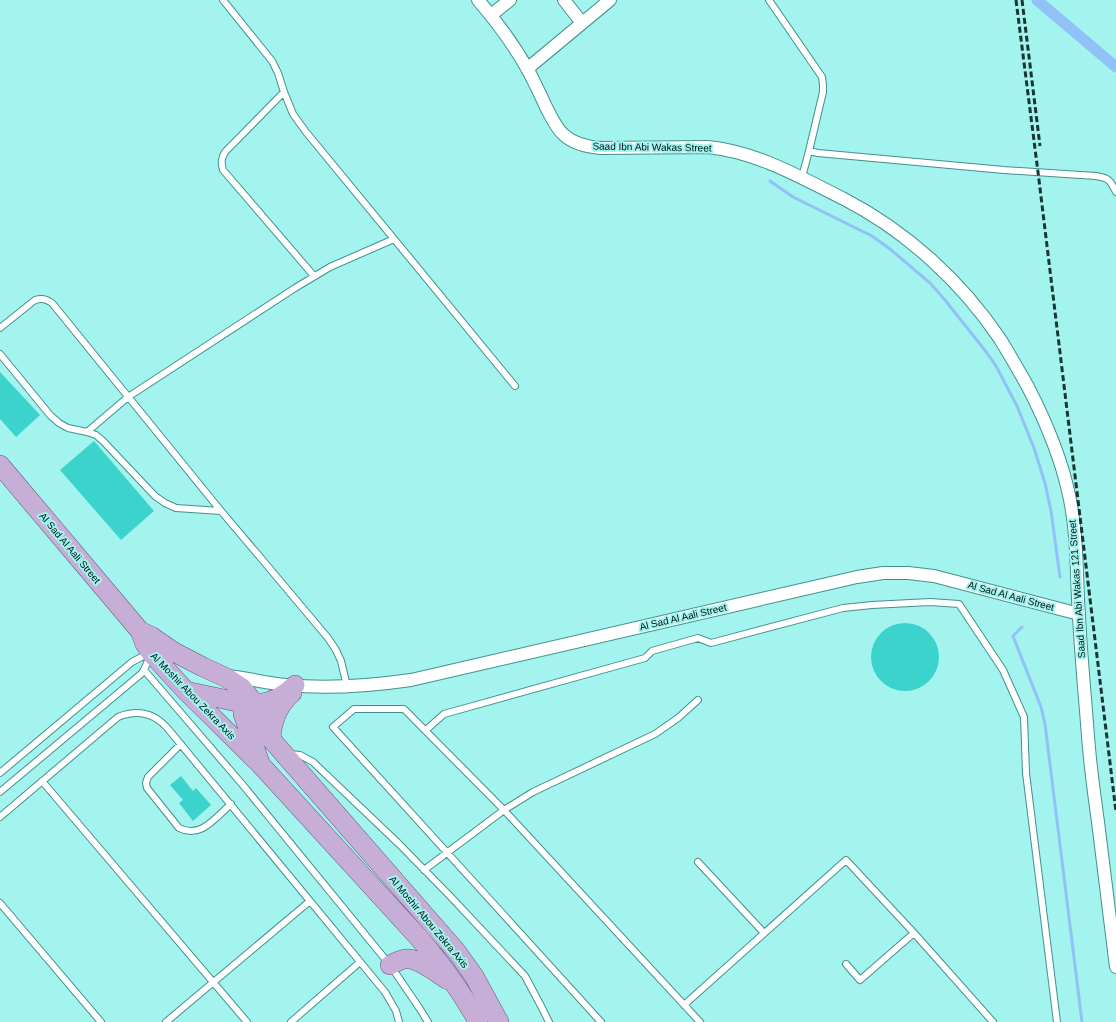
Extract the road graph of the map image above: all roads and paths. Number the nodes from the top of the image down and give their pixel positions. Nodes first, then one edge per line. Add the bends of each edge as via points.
1 (223, 0) edge
2 (478, 0) edge
3 (510, 0) edge
4 (564, 0) edge
5 (610, 0) edge
6 (769, 0) edge
7 (597, 4) edge
8 (491, 15) junction
9 (582, 23) junction
10 (527, 69) junction
11 (284, 92) junction
12 (809, 151) junction
13 (802, 178) junction
14 (1116, 192) edge
15 (394, 239) junction
16 (314, 276) junction
17 (0, 328) edge
18 (0, 354) edge
19 (515, 386) dead end
20 (128, 397) junction
21 (87, 432) junction
22 (0, 465) edge
23 (221, 511) junction
24 (1079, 614) junction
25 (140, 631) junction
26 (147, 661) junction
27 (219, 675) junction
28 (294, 685) junction
29 (347, 686) junction
30 (186, 691) junction
31 (698, 700) dead end
32 (248, 701) junction
33 (426, 730) junction
34 (271, 739) junction
35 (181, 744) junction
36 (284, 755) junction
37 (260, 764) junction
38 (0, 773) edge
39 (42, 781) junction
40 (0, 792) edge
41 (231, 804) junction
42 (504, 810) junction
43 (0, 817) edge
44 (447, 852) junction
45 (698, 862) dead end
46 (424, 870) junction
47 (310, 901) junction
48 (0, 903) edge
49 (764, 933) junction
50 (914, 933) junction
51 (360, 962) junction
52 (846, 964) dead end
53 (390, 965) junction
54 (1116, 967) edge
55 (213, 982) junction
56 (456, 986) junction
57 (684, 1005) junction
58 (101, 1022) edge
59 (166, 1022) edge
60 (247, 1022) edge
61 (291, 1022) edge
62 (399, 1022) edge
63 (426, 1022) edge
64 (478, 1022) edge
65 (499, 1022) edge
66 (549, 1022) edge
67 (601, 1022) edge
68 (700, 1022) edge
69 (994, 1022) edge
70 (1057, 1022) edge

1 - 11 lane via 272,61
2 - 8 street, Saad Ibn Abi Wakas Street
3 - 8 street
4 - 9 street
5 - 7 street
6 - 12 lane via 822,77 824,84
7 - 9 street
8 - 10 street, Saad Ibn Abi Wakas Street
9 - 10 street
10 - 13 street, Saad Ibn Abi Wakas Street via 555,124 575,142 587,147 724,149 756,158
11 - 15 lane via 293,114 306,132
11 - 16 lane via 225,152 221,163 223,170
12 - 13 lane
12 - 14 lane via 1096,176 1106,178
13 - 24 street, Saad Ibn Abi Wakas 121 Street via 854,204 924,253 964,293 999,338 1039,408 1064,474 1074,520
15 - 16 lane
15 - 19 lane
16 - 20 lane
17 - 20 lane via 35,300 46,299 52,303
18 - 21 lane via 50,415 68,428
20 - 21 lane
20 - 23 lane
21 - 23 lane via 103,441 155,496 165,503 176,508
22 - 25 main road, Al Sad Al Aali Street
23 - 29 lane via 328,638 341,661
24 - 29 street, Al Sad Al Aali Street via 934,576 882,573 857,576 411,680
24 - 54 street, Saad Ibn Abi Wakas 121 Street via 1088,747
25 - 26 main road, Al Moshir Abou Zekra Axis
25 - 27 main road, Al Moshir Abou Zekra Axis
26 - 30 main road, Al Moshir Abou Zekra Axis
26 - 38 lane via 132,662
26 - 40 lane via 141,674
26 - 53 lane via 242,784
27 - 28 street, Al Sad Al Aali Street
27 - 32 main road, Al Moshir Abou Zekra Axis via 235,683
28 - 29 street, Al Sad Al Aali Street
28 - 32 main road via 276,699 261,704
28 - 34 main road via 292,692 280,706 273,723
30 - 32 main road
30 - 37 main road, Al Moshir Abou Zekra Axis
31 - 42 lane via 655,734 533,792
32 - 34 main road, Al Moshir Abou Zekra Axis
32 - 37 main road via 243,714
33 - 42 lane
33 - 44 lane via 404,709 354,709 333,727
33 - 70 lane via 444,714 645,658 652,651 698,638 711,644 843,608 930,602 959,604 1003,670 1024,717 1026,773
34 - 36 main road, Al Moshir Abou Zekra Axis
35 - 39 lane via 157,718 147,714 127,713 118,717
35 - 41 lane
35 - 41 lane via 148,777 146,783 147,788 179,828 186,832 196,832 205,828
36 - 46 lane via 300,755 313,762
36 - 65 main road, Al Moshir Abou Zekra Axis via 456,951 474,976
37 - 56 main road, Al Moshir Abou Zekra Axis via 420,939
39 - 43 lane
39 - 55 lane
41 - 47 lane
42 - 44 lane
42 - 57 lane
44 - 46 lane
44 - 67 lane
45 - 49 lane
46 - 66 lane via 525,976
47 - 51 lane
47 - 55 lane
48 - 58 lane
49 - 50 lane via 846,860
49 - 57 lane
50 - 52 lane via 860,980
50 - 69 lane
51 - 61 lane
51 - 62 lane via 385,992
53 - 56 main road via 412,959
53 - 63 lane
55 - 59 lane
55 - 60 lane
56 - 64 main road, Al Moshir Abou Zekra Axis
57 - 68 lane

